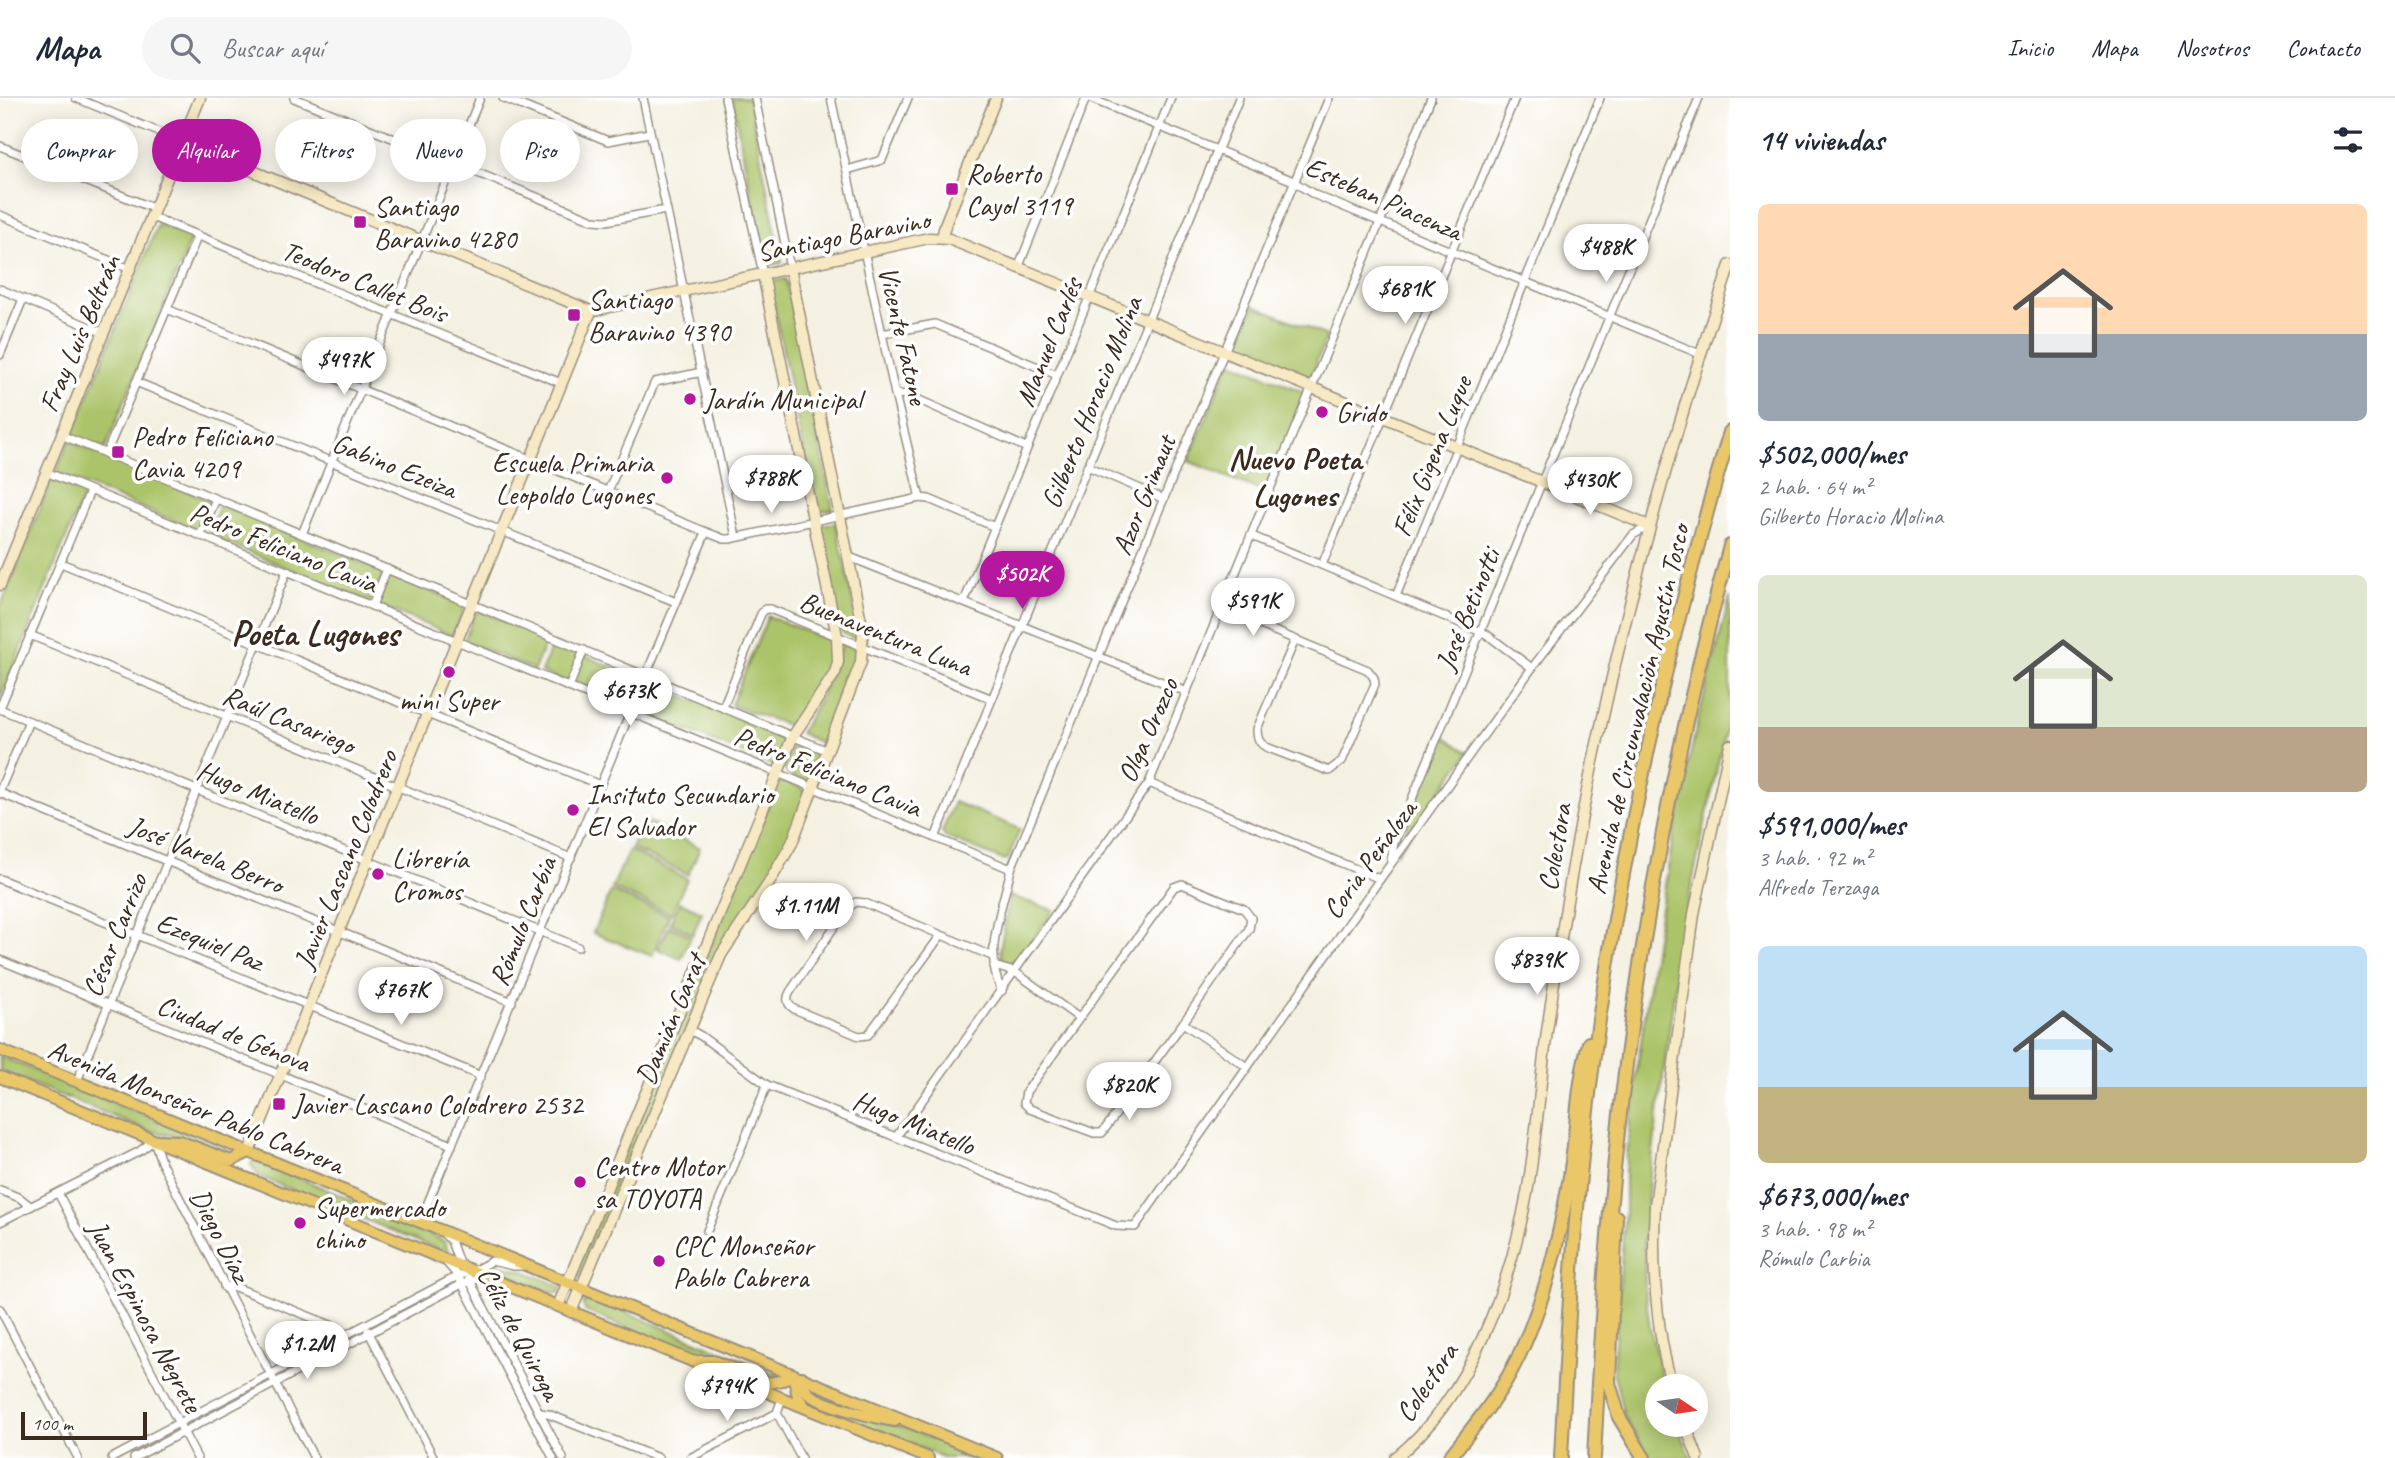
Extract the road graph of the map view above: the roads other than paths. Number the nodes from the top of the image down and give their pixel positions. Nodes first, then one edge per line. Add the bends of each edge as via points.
1 (76, 98) edge
2 (201, 98) edge
3 (294, 98) edge
4 (480, 98) edge
5 (503, 98) edge
6 (643, 98) edge
7 (725, 98) edge
8 (755, 98) edge
9 (831, 98) edge
10 (908, 98) edge
11 (996, 98) edge
12 (1088, 98) edge
13 (1171, 98) edge
14 (1239, 98) edge
15 (1329, 98) edge
16 (1431, 98) edge
17 (1516, 98) edge
18 (1600, 98) edge
19 (1699, 98) edge
20 (192, 119) edge
21 (471, 119) edge
22 (1159, 126) junction
23 (152, 129) edge
24 (649, 133) junction
25 (390, 136) edge
26 (0, 146) edge
27 (1217, 149) junction
28 (847, 170) junction
29 (261, 174) edge
30 (486, 175) edge
31 (1295, 181) junction
32 (166, 182) edge
33 (446, 182) edge
34 (666, 210) junction
35 (153, 213) junction
36 (0, 215) edge
37 (1380, 221) junction
38 (198, 235) junction
39 (942, 237) junction
40 (422, 240) junction
41 (1453, 251) junction
42 (864, 252) junction
43 (1730, 265) edge
44 (1019, 266) junction
45 (790, 268) junction
46 (130, 269) junction
47 (763, 274) junction
48 (1525, 281) junction
49 (0, 289) edge
50 (685, 290) junction
51 (1090, 295) junction
52 (23, 299) junction
53 (167, 309) junction
54 (591, 311) junction
55 (393, 315) junction
56 (1608, 316) junction
57 (1148, 320) junction
58 (104, 333) junction
59 (882, 334) junction
60 (1225, 351) junction
61 (1700, 354) junction
62 (0, 355) edge
63 (702, 372) junction
64 (1057, 375) junction
65 (136, 382) junction
66 (561, 383) junction
67 (1312, 387) junction
68 (362, 390) junction
69 (895, 394) junction
70 (1382, 416) junction
71 (1730, 432) edge
72 (61, 435) junction
73 (1458, 447) junction
74 (1027, 448) junction
75 (106, 453) junction
76 (531, 459) junction
77 (332, 462) junction
78 (1087, 467) junction
79 (46, 472) junction
80 (1542, 481) junction
81 (90, 491) junction
82 (608, 491) junction
83 (920, 498) junction
84 (216, 499) junction
85 (1164, 499) junction
86 (839, 515) junction
87 (813, 520) junction
88 (1649, 526) junction
89 (995, 527) junction
90 (502, 531) junction
91 (706, 532) junction
92 (302, 534) junction
93 (200, 536) junction
94 (1252, 536) junction
95 (736, 537) junction
96 (1730, 546) edge
97 (846, 555) junction
98 (61, 563) junction
99 (1322, 565) junction
100 (387, 569) junction
101 (287, 571) junction
102 (0, 585) edge
103 (1396, 596) junction
104 (676, 602) junction
105 (964, 603) junction
106 (472, 604) junction
107 (372, 606) junction
108 (1222, 609) junction
109 (1022, 626) junction
110 (1480, 631) junction
111 (30, 635) junction
112 (837, 636) junction
113 (1295, 640) junction
114 (458, 641) junction
115 (257, 643) junction
116 (864, 648) junction
117 (584, 650) junction
118 (1099, 657) junction
119 (1532, 668) junction
120 (646, 675) junction
121 (569, 687) junction
122 (1187, 692) junction
123 (992, 699) junction
124 (723, 707) junction
125 (0, 709) edge
126 (630, 713) junction
127 (428, 715) junction
128 (227, 716) junction
129 (29, 721) junction
130 (793, 736) junction
131 (1730, 745) edge
132 (828, 751) junction
133 (778, 774) junction
134 (1149, 783) junction
135 (600, 785) junction
136 (399, 787) junction
137 (813, 789) junction
138 (197, 790) junction
139 (0, 792) edge
140 (934, 838) junction
141 (571, 858) junction
142 (168, 860) junction
143 (369, 860) junction
144 (1390, 865) junction
145 (1011, 869) junction
146 (0, 879) edge
147 (1380, 879) junction
148 (340, 932) junction
149 (541, 932) junction
150 (137, 935) junction
151 (941, 935) junction
152 (578, 947) dead end
153 (994, 957) junction
154 (0, 960) edge
155 (994, 966) junction
156 (1015, 972) junction
157 (690, 988) junction
158 (1002, 991) junction
159 (704, 994) junction
160 (512, 1002) junction
161 (1602, 1003) junction
162 (108, 1004) junction
163 (309, 1004) junction
164 (1079, 1018) junction
165 (1183, 1023) junction
166 (690, 1030) junction
167 (0, 1050) edge
168 (1247, 1067) junction
169 (281, 1076) junction
170 (481, 1076) junction
171 (0, 1077) edge
172 (77, 1081) junction
173 (767, 1085) junction
174 (896, 1138) junction
175 (154, 1140) junction
176 (452, 1145) junction
177 (249, 1152) junction
178 (1615, 1161) junction
179 (256, 1182) junction
180 (0, 1190) edge
181 (58, 1193) junction
182 (30, 1206) junction
183 (0, 1222) edge
184 (420, 1222) junction
185 (1135, 1227) joint
186 (439, 1230) junction
187 (707, 1231) dead end
188 (527, 1265) junction
189 (465, 1275) junction
190 (568, 1282) junction
191 (224, 1287) junction
192 (582, 1287) junction
193 (558, 1307) junction
194 (0, 1309) edge
195 (571, 1312) junction
196 (364, 1324) junction
197 (345, 1334) junction
198 (369, 1334) junction
199 (689, 1361) junction
200 (269, 1374) junction
201 (1669, 1374) edge
202 (797, 1376) junction
203 (274, 1383) junction
204 (782, 1398) junction
205 (807, 1408) junction
206 (776, 1413) junction
207 (536, 1414) junction
208 (178, 1422) junction
209 (183, 1432) junction
210 (1690, 1437) edge
211 (78, 1458) edge
212 (112, 1458) edge
213 (134, 1458) edge
214 (197, 1458) edge
215 (314, 1458) edge
216 (434, 1458) edge
217 (553, 1458) edge
218 (564, 1458) edge
219 (658, 1458) edge
220 (690, 1458) edge
221 (801, 1458) edge
222 (928, 1458) edge
223 (997, 1458) edge
224 (1395, 1458) edge
225 (1450, 1458) edge
226 (1561, 1458) edge
227 (1594, 1458) edge
228 (1644, 1458) edge
229 (1698, 1458) edge

1 - 23 street
2 - 20 main road, Fray Luis Beltrán
3 - 25 street
4 - 21 street
5 - 24 street via 608,141
6 - 24 street
7 - 47 street, Damián Garat
8 - 45 street, Damián Garat
9 - 28 street, Vicente Fatone
10 - 28 street via 882,160
11 - 39 main road
12 - 22 street, Esteban Piacenza
12 - 44 street
13 - 22 street, Manuel Carlés
14 - 27 street, Gilberto Horacio Molina
15 - 31 street, Azor Grimaut
16 - 37 street, Olga Orozco
17 - 41 street
18 - 48 street, Félix Gigena Luque
19 - 56 street, José Betinotti
22 - 27 street, Esteban Piacenza
22 - 51 street, Manuel Carlés
24 - 34 street
26 - 35 street, Teodoro Callet Bois
27 - 31 street, Esteban Piacenza
27 - 57 street, Gilberto Horacio Molina
28 - 42 street, Vicente Fatone
29 - 40 main road
30 - 34 street via 593,220
31 - 37 street, Esteban Piacenza
31 - 60 street, Azor Grimaut
32 - 35 main road, Fray Luis Beltrán
33 - 40 street
34 - 50 street
35 - 38 street, Teodoro Callet Bois
35 - 46 main road, Fray Luis Beltrán
36 - 46 street
37 - 41 street, Esteban Piacenza
37 - 67 street, Olga Orozco
38 - 53 street
38 - 55 street, Teodoro Callet Bois
39 - 42 main road, Santiago Baravino
39 - 44 main road, Santiago Baravino
40 - 54 main road
40 - 55 street
41 - 48 street, Esteban Piacenza
41 - 70 street
42 - 45 main road, Santiago Baravino
42 - 59 street, Vicente Fatone
43 - 61 main road, Colectora
44 - 51 main road, Santiago Baravino
45 - 47 main road, Santiago Baravino
45 - 86 main road, Damián Garat
46 - 58 main road, Fray Luis Beltrán
47 - 50 main road, Santiago Baravino
47 - 87 main road, Damián Garat
48 - 56 street, Esteban Piacenza
48 - 73 street, Félix Gigena Luque
49 - 52 street
50 - 54 main road, Santiago Baravino
50 - 63 street
51 - 57 main road, Santiago Baravino
51 - 64 street, Manuel Carlés
52 - 58 street
52 - 62 street
53 - 65 street
53 - 68 street
54 - 66 main road, Javier Lascano Colodrero
55 - 66 street, Teodoro Callet Bois
55 - 68 street
56 - 61 street, Esteban Piacenza
56 - 80 street, José Betinotti
57 - 60 main road, Santiago Baravino
57 - 78 street, Gilberto Horacio Molina
58 - 72 main road, Fray Luis Beltrán
59 - 64 street via 935,324
59 - 69 street, Vicente Fatone
60 - 67 main road, Santiago Baravino
60 - 85 street, Azor Grimaut
61 - 88 main road, Colectora
63 - 82 street via 659,381 651,388
63 - 95 street
64 - 74 street, Manuel Carlés
65 - 75 street
65 - 77 street, Gabino Ezeiza
66 - 76 main road, Javier Lascano Colodrero
67 - 70 main road, Santiago Baravino
67 - 94 street, Olga Orozco
68 - 76 street
68 - 77 street
69 - 74 street via 908,395
69 - 83 street, Vicente Fatone
70 - 73 main road, Santiago Baravino
70 - 99 street
71 - 161 highway, Avenida de Circunvalación Agustín Tosco via 1658,699 1629,837
72 - 75 street, Pedro Feliciano Cavia
72 - 79 main road, Fray Luis Beltrán
73 - 80 main road, Santiago Baravino
73 - 103 street, Félix Gigena Luque
74 - 89 street, Manuel Carlés
75 - 84 street, Pedro Feliciano Cavia
76 - 82 street
76 - 90 main road, Javier Lascano Colodrero
77 - 90 street, Gabino Ezeiza
77 - 92 street
78 - 85 street
78 - 109 street, Gilberto Horacio Molina
79 - 81 street, Pedro Feliciano Cavia
79 - 102 main road, Fray Luis Beltrán
80 - 88 main road, Santiago Baravino
80 - 110 street, José Betinotti
81 - 93 street, Pedro Feliciano Cavia
81 - 98 street
82 - 91 street
83 - 86 street
83 - 89 street
84 - 92 street, Pedro Feliciano Cavia
84 - 93 street
85 - 118 street, Azor Grimaut
86 - 87 street
86 - 97 main road, Damián Garat
87 - 95 street
87 - 112 main road, Damián Garat
88 - 119 street, Coria Peñaloza via 1633,535
88 - 224 main road, Colectora via 1580,828 1518,1234 1496,1302 1454,1391 1431,1423
89 - 105 street, Manuel Carlés
90 - 104 street, Gabino Ezeiza
90 - 106 main road, Javier Lascano Colodrero
91 - 95 street via 724,539
91 - 104 street
92 - 100 street, Pedro Feliciano Cavia
93 - 101 street, Pedro Feliciano Cavia
94 - 99 street
94 - 108 street, Olga Orozco
96 - 178 highway, Avenida de Circunvalación Agustín Tosco via 1686,721 1656,872
97 - 105 street
97 - 116 main road, Damián Garat
98 - 111 street
98 - 115 street
99 - 103 street
100 - 106 street, Pedro Feliciano Cavia
100 - 107 street
101 - 107 street, Pedro Feliciano Cavia
101 - 115 street, César Carrizo
103 - 110 street
104 - 120 street
105 - 109 street
106 - 114 main road, Javier Lascano Colodrero
106 - 117 street, Pedro Feliciano Cavia
107 - 114 street, Pedro Feliciano Cavia
108 - 113 street
108 - 122 street, Olga Orozco
109 - 118 street
109 - 123 street, Gilberto Horacio Molina
110 - 119 street
110 - 144 street, José Betinotti via 1394,843
111 - 125 street
111 - 128 street, Raúl Casariego
112 - 116 street, Buenaventura Luna
112 - 124 street, Buenaventura Luna via 765,609
112 - 130 main road, Damián Garat via 835,673
113 - 113 street via 1368,670 1374,678 1342,761 1329,771 1266,747 1257,735
114 - 121 street, Pedro Feliciano Cavia
114 - 127 main road, Javier Lascano Colodrero
115 - 127 street
115 - 128 street, César Carrizo
116 - 123 street, Buenaventura Luna
116 - 132 main road, Damián Garat
117 - 120 street, Pedro Feliciano Cavia
117 - 121 street
118 - 122 street
118 - 145 street, Azor Grimaut
119 - 144 street, Coria Peñaloza
120 - 124 street, Pedro Feliciano Cavia
121 - 126 street, Pedro Feliciano Cavia
122 - 134 street, Olga Orozco
123 - 140 street, Gilberto Horacio Molina
124 - 130 street, Pedro Feliciano Cavia
125 - 129 street, Hugo Miatello
126 - 133 street, Pedro Feliciano Cavia
126 - 135 street, Rómulo Carbia
127 - 135 street
127 - 136 main road, Javier Lascano Colodrero
128 - 136 street, Raúl Casariego
128 - 138 street, César Carrizo
129 - 138 street, Hugo Miatello
129 - 139 street
130 - 132 street, Pedro Feliciano Cavia
130 - 133 main road, Damián Garat
131 - 201 main road via 1694,914 1655,1205 1656,1297
132 - 137 main road, Damián Garat
133 - 137 street, Pedro Feliciano Cavia
133 - 157 main road, Damián Garat
134 - 147 street
134 - 156 street, Olga Orozco
135 - 141 street, Rómulo Carbia
136 - 141 street, Raúl Casariego
136 - 143 main road, Javier Lascano Colodrero
137 - 140 street, Pedro Feliciano Cavia
137 - 159 main road, Damián Garat via 787,853 726,946
138 - 142 street, César Carrizo
138 - 143 street, Hugo Miatello
139 - 142 street, José Varela Berro
140 - 145 street, Pedro Feliciano Cavia
141 - 149 street, Rómulo Carbia
142 - 148 street, José Varela Berro
142 - 150 street, César Carrizo
143 - 148 main road, Javier Lascano Colodrero
143 - 149 street, Hugo Miatello
144 - 147 street, Coria Peñaloza
145 - 153 street, Azor Grimaut
146 - 150 street, Ezequiel Paz
147 - 168 street, Coria Peñaloza
148 - 160 street, José Varela Berro
148 - 163 main road, Javier Lascano Colodrero
149 - 152 street, Hugo Miatello
149 - 160 street, Rómulo Carbia
150 - 162 street, César Carrizo
150 - 163 street, Ezequiel Paz
151 - 151 street via 856,902 847,908 790,992 788,1004 859,1036 868,1035
151 - 153 street
153 - 155 street, Azor Grimaut
154 - 162 street, Ciudad de Génova
155 - 156 street
155 - 158 street, Azor Grimaut
156 - 158 street, Olga Orozco
156 - 164 street
157 - 159 street
157 - 190 main road, Damián Garat
158 - 174 street, Olga Orozco
159 - 166 main road, Damián Garat
160 - 170 street, Rómulo Carbia
161 - 225 highway via 1583,1066 1569,1179 1535,1315 1508,1376
161 - 226 highway, Avenida de Circunvalación Agustín Tosco via 1576,1222
162 - 169 street, Ciudad de Génova
162 - 172 street, César Carrizo
163 - 169 main road, Javier Lascano Colodrero
163 - 170 street, Ezequiel Paz
164 - 165 street via 1024,1099 1030,1109 1099,1134
164 - 165 street via 1174,887 1182,884 1244,909 1251,918 1249,929
165 - 168 street
166 - 173 street, Hugo Miatello
166 - 192 main road, Damián Garat
167 - 172 main road, Avenida Monseñor Pablo Cabrera
168 - 185 street, Coria Peñaloza
169 - 176 street, Ciudad de Génova
169 - 177 main road, Javier Lascano Colodrero
170 - 176 street, Rómulo Carbia
171 - 175 main road, Avenida Monseñor Pablo Cabrera
172 - 177 main road, Avenida Monseñor Pablo Cabrera
173 - 174 street, Hugo Miatello
173 - 187 street
174 - 185 street, Hugo Miatello via 1116,1226
175 - 177 main road via 179,1141 231,1161
175 - 179 main road, Avenida Monseñor Pablo Cabrera
175 - 181 street
175 - 191 street, Diego Díaz
176 - 184 street, Rómulo Carbia
177 - 179 main road via 246,1170
177 - 184 main road, Avenida Monseñor Pablo Cabrera
178 - 227 highway, Avenida de Circunvalación Agustín Tosco
178 - 228 highway via 1617,1241 1609,1383 1619,1417
179 - 189 main road, Avenida Monseñor Pablo Cabrera via 443,1259
180 - 182 street
181 - 182 street
181 - 208 street, Juan Espinosa Negrete
182 - 183 street
184 - 186 main road, Avenida Monseñor Pablo Cabrera
186 - 188 main road, Avenida Monseñor Pablo Cabrera
186 - 189 street, Céliz de Quiroga via 451,1241
188 - 189 street via 492,1261
188 - 190 main road, Avenida Monseñor Pablo Cabrera
189 - 193 main road, Avenida Monseñor Pablo Cabrera via 487,1277
189 - 196 street
189 - 198 street
189 - 207 street, Céliz de Quiroga
190 - 192 main road, Avenida Monseñor Pablo Cabrera
190 - 193 main road, Damián Garat
191 - 197 street via 235,1287
191 - 200 street, Diego Díaz
192 - 195 main road, Damián Garat
192 - 202 main road, Avenida Monseñor Pablo Cabrera
193 - 195 main road, Avenida Monseñor Pablo Cabrera
194 - 211 street
195 - 199 main road, Avenida Monseñor Pablo Cabrera
196 - 197 street
196 - 198 street
197 - 200 street
198 - 203 street
198 - 216 street
199 - 202 main road via 713,1361 770,1383
199 - 204 main road, Avenida Monseñor Pablo Cabrera
200 - 203 street, Diego Díaz
200 - 208 street
202 - 205 main road via 798,1396
202 - 223 main road via 815,1398 875,1418 915,1424
203 - 209 street
203 - 215 street, Diego Díaz
204 - 205 main road, Avenida Monseñor Pablo Cabrera
204 - 206 street
205 - 222 main road, Avenida Monseñor Pablo Cabrera
206 - 220 street
206 - 221 street
207 - 217 street, Céliz de Quiroga
207 - 218 street, Céliz de Quiroga
207 - 219 street
208 - 209 street, Juan Espinosa Negrete
208 - 212 street
209 - 213 street
209 - 214 street, Juan Espinosa Negrete
210 - 229 main road

